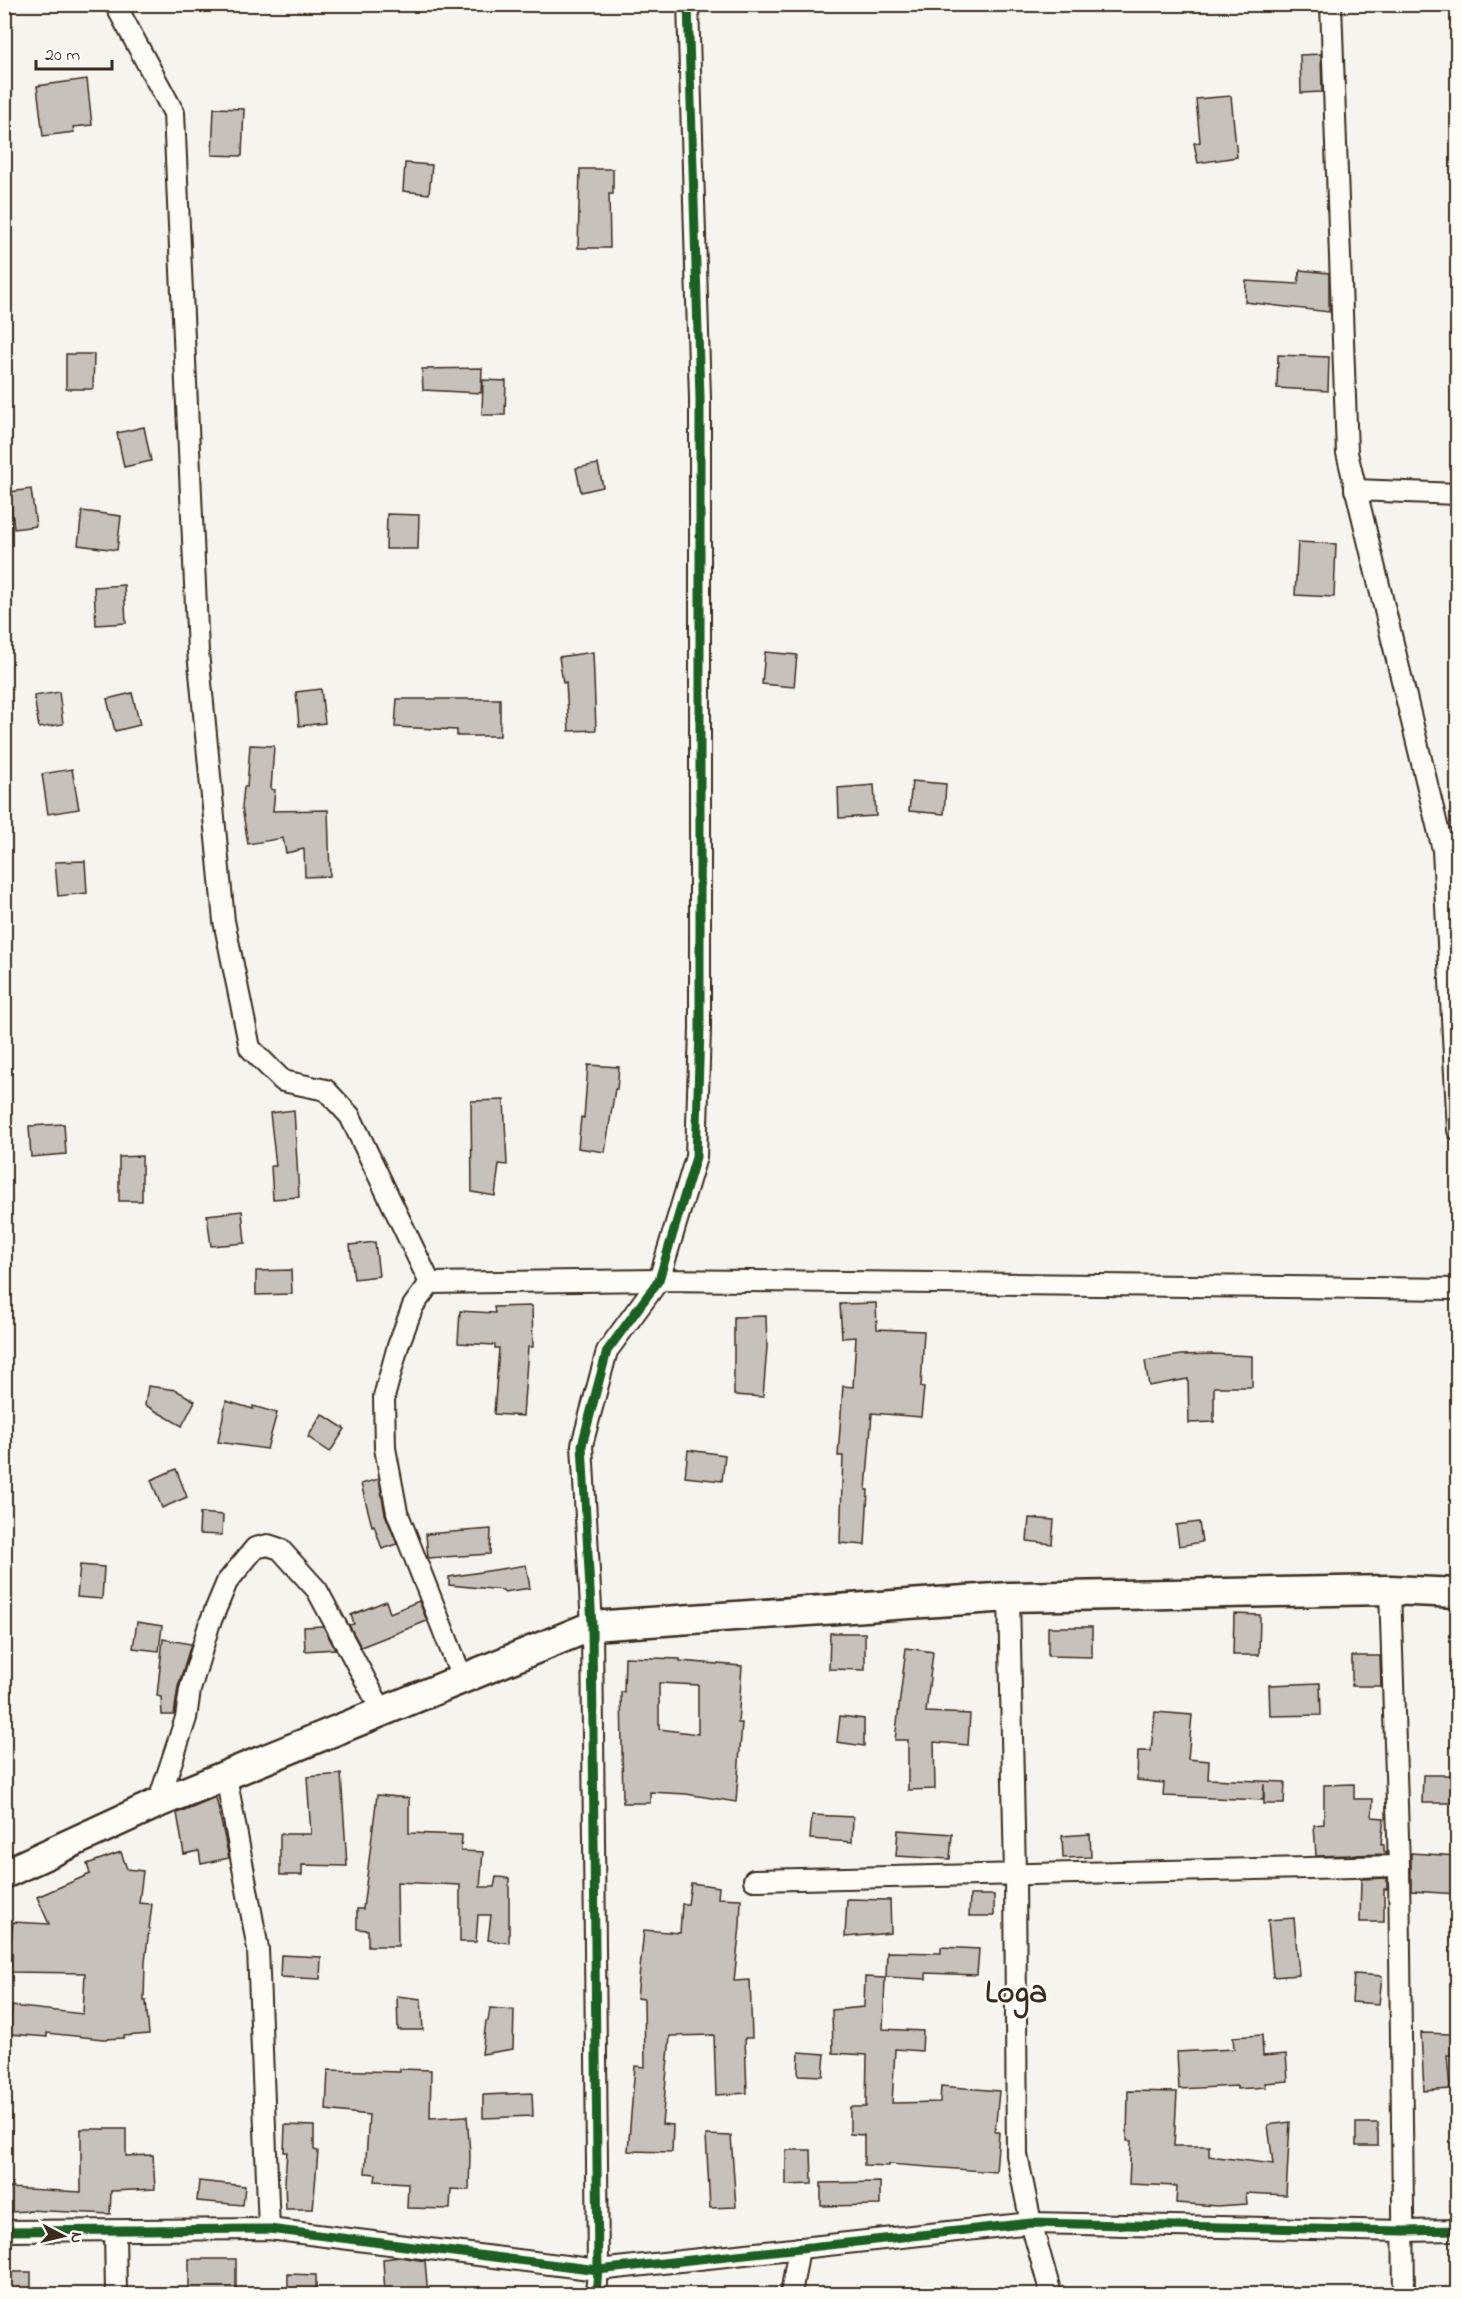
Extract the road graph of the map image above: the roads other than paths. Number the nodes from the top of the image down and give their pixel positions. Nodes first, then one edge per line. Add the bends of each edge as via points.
1 (116, 4) edge
2 (688, 4) edge
3 (1331, 4) edge
4 (1355, 490) junction
5 (1458, 494) edge
6 (1454, 1019) edge
7 (1458, 1130) edge
8 (659, 1280) junction
9 (430, 1283) junction
10 (1458, 1289) edge
11 (1390, 1590) junction
12 (1458, 1593) edge
13 (1009, 1597) junction
14 (592, 1626) junction
15 (462, 1678) junction
16 (383, 1713) junction
17 (226, 1776) junction
18 (158, 1803) junction
19 (1399, 1866) junction
20 (4, 1874) edge
21 (1015, 1874) junction
22 (754, 1880) dead end
23 (1031, 2223) junction
24 (269, 2229) junction
25 (115, 2230) junction
26 (1458, 2230) edge
27 (4, 2231) edge
28 (1404, 2231) junction
29 (800, 2248) junction
30 (598, 2270) junction
31 (116, 2295) edge
32 (596, 2295) edge
33 (791, 2295) edge
34 (1051, 2295) edge
35 (1404, 2295) edge

1 - 9 street via 174,113 198,652 224,921 250,1048 283,1081 326,1090 350,1116
2 - 8 street via 700,398 700,1029 696,1157
3 - 4 street via 1347,453
4 - 5 street
4 - 6 street via 1443,850
6 - 7 street
8 - 9 street
8 - 10 street
8 - 14 street via 607,1351 582,1445
9 - 15 street via 413,1306 384,1397 386,1448 397,1512
11 - 12 main road
11 - 13 main road
11 - 19 street
13 - 14 main road
13 - 21 street
14 - 15 main road
14 - 30 street
15 - 16 main road
16 - 17 main road
16 - 18 street via 317,1590 280,1550 268,1545 255,1548 227,1582 209,1625 186,1718
17 - 18 main road
17 - 24 street via 258,1949
18 - 20 main road
19 - 21 street
19 - 28 street
21 - 22 street
21 - 23 street via 1017,2155
23 - 28 street
23 - 29 street
23 - 34 street
24 - 25 street
24 - 30 street
25 - 27 street
25 - 31 street
26 - 28 street
28 - 35 street
29 - 30 street
29 - 33 street
30 - 32 street

